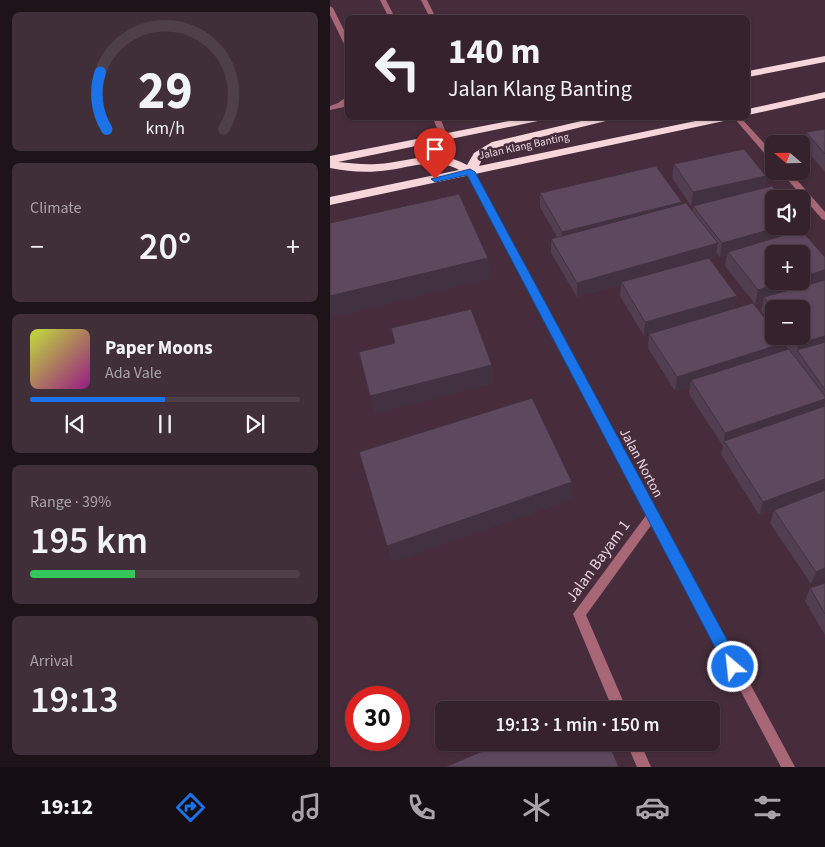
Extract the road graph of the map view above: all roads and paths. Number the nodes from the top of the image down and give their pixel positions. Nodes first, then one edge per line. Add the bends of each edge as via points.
1 (383, 0) edge
2 (424, 0) edge
3 (330, 8) edge
4 (390, 15) edge
5 (432, 15) edge
6 (345, 40) edge
7 (825, 59) edge
8 (750, 74) edge
9 (825, 95) edge
10 (345, 102) edge
11 (330, 108) edge
12 (750, 112) edge
13 (437, 120) edge
14 (528, 120) edge
15 (598, 120) edge
16 (715, 120) edge
17 (739, 120) edge
18 (444, 137) junction
19 (765, 149) edge
20 (330, 160) edge
21 (330, 164) edge
22 (470, 172) junction
23 (792, 180) edge
24 (330, 201) edge
25 (825, 217) edge
26 (652, 516) junction
27 (616, 701) edge
28 (637, 751) edge
29 (644, 767) edge
30 (788, 767) edge

1 - 4 street
2 - 5 street
3 - 6 street
7 - 8 highway
9 - 12 highway
10 - 11 street
13 - 18 street
14 - 18 highway, Jalan Klang Banting
15 - 22 highway via 496,144 478,154
16 - 22 highway, Jalan Klang Banting
17 - 19 street
18 - 20 highway, Jalan Klang Banting
21 - 22 highway via 376,168 440,159 458,163
22 - 24 highway, Jalan Klang Banting
22 - 26 street, Jalan Norton
23 - 25 street
26 - 27 street, Jalan Bayam 1 via 579,614
26 - 30 street, Jalan Norton
28 - 29 street

